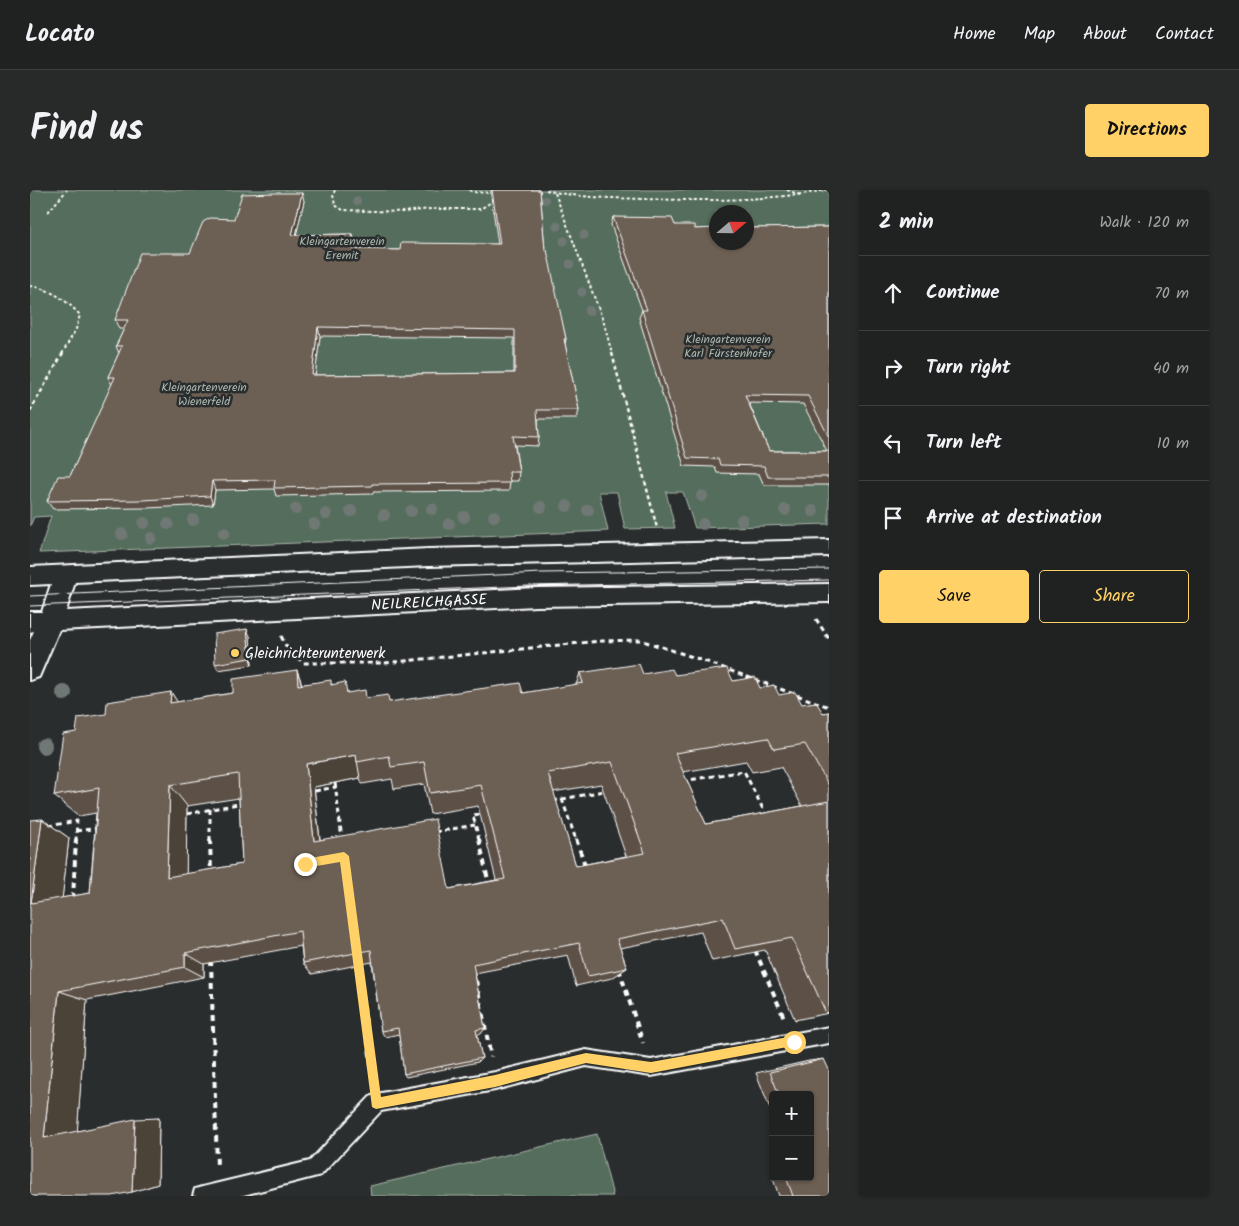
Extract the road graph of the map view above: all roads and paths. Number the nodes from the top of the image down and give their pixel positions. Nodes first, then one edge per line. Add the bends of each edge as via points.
1 (67, 190) edge
2 (335, 190) edge
3 (469, 190) edge
4 (546, 190) edge
5 (561, 190) edge
6 (787, 190) edge
7 (827, 190) edge
8 (541, 192) edge
9 (495, 193) edge
10 (555, 193) junction
11 (802, 196) junction
12 (498, 198) edge
13 (48, 212) dead end
14 (30, 286) edge
15 (30, 411) edge
16 (829, 548) edge
17 (663, 550) junction
18 (66, 574) junction
19 (30, 576) edge
20 (829, 593) edge
21 (280, 609) junction
22 (40, 621) edge
23 (30, 669) edge
24 (829, 707) edge
25 (685, 781) junction
26 (677, 782) edge
27 (688, 789) edge
28 (315, 791) edge
29 (603, 791) edge
30 (562, 799) junction
31 (251, 801) edge
32 (549, 802) edge
33 (210, 809) junction
34 (187, 814) edge
35 (480, 814) edge
36 (758, 820) edge
37 (475, 825) junction
38 (102, 827) edge
39 (39, 828) edge
40 (76, 831) junction
41 (429, 833) edge
42 (344, 849) edge
43 (596, 868) edge
44 (587, 870) junction
45 (578, 872) edge
46 (211, 882) edge
47 (497, 886) edge
48 (73, 909) edge
49 (753, 944) edge
50 (357, 955) edge
51 (211, 956) edge
52 (616, 959) edge
53 (474, 969) edge
54 (829, 1035) edge
55 (794, 1042) junction
56 (651, 1068) junction
57 (495, 1081) junction
58 (376, 1103) junction
59 (210, 1194) edge

1 - 13 path
2 - 12 path via 332,195 335,205 343,210 480,209
3 - 9 path
4 - 10 path
5 - 10 path
6 - 11 path
7 - 11 path
8 - 10 path
10 - 11 path via 659,200
10 - 17 path via 604,323
14 - 15 path via 39,286 69,302 80,315 76,329
16 - 17 street
17 - 18 street
18 - 19 street
18 - 22 street
20 - 21 street, NEILREICHGASSE via 536,597
21 - 22 street, NEILREICHGASSE
21 - 24 path via 278,628 286,646 303,663 385,663 600,641 640,640
22 - 23 street
25 - 26 path
25 - 27 path
25 - 36 path via 744,771 767,818
28 - 42 path via 335,785
29 - 30 path
30 - 32 path
30 - 44 path
31 - 33 path
33 - 34 path
33 - 46 path
35 - 37 path via 473,815
37 - 41 path
37 - 47 path via 489,888
38 - 40 path
39 - 40 path via 77,821
40 - 48 path
43 - 44 path
44 - 45 path
49 - 55 path
50 - 58 path
51 - 59 path
52 - 56 path
53 - 57 path
54 - 55 lane
55 - 56 lane
56 - 57 lane via 586,1058
57 - 58 lane
58 - 59 lane via 315,1169

